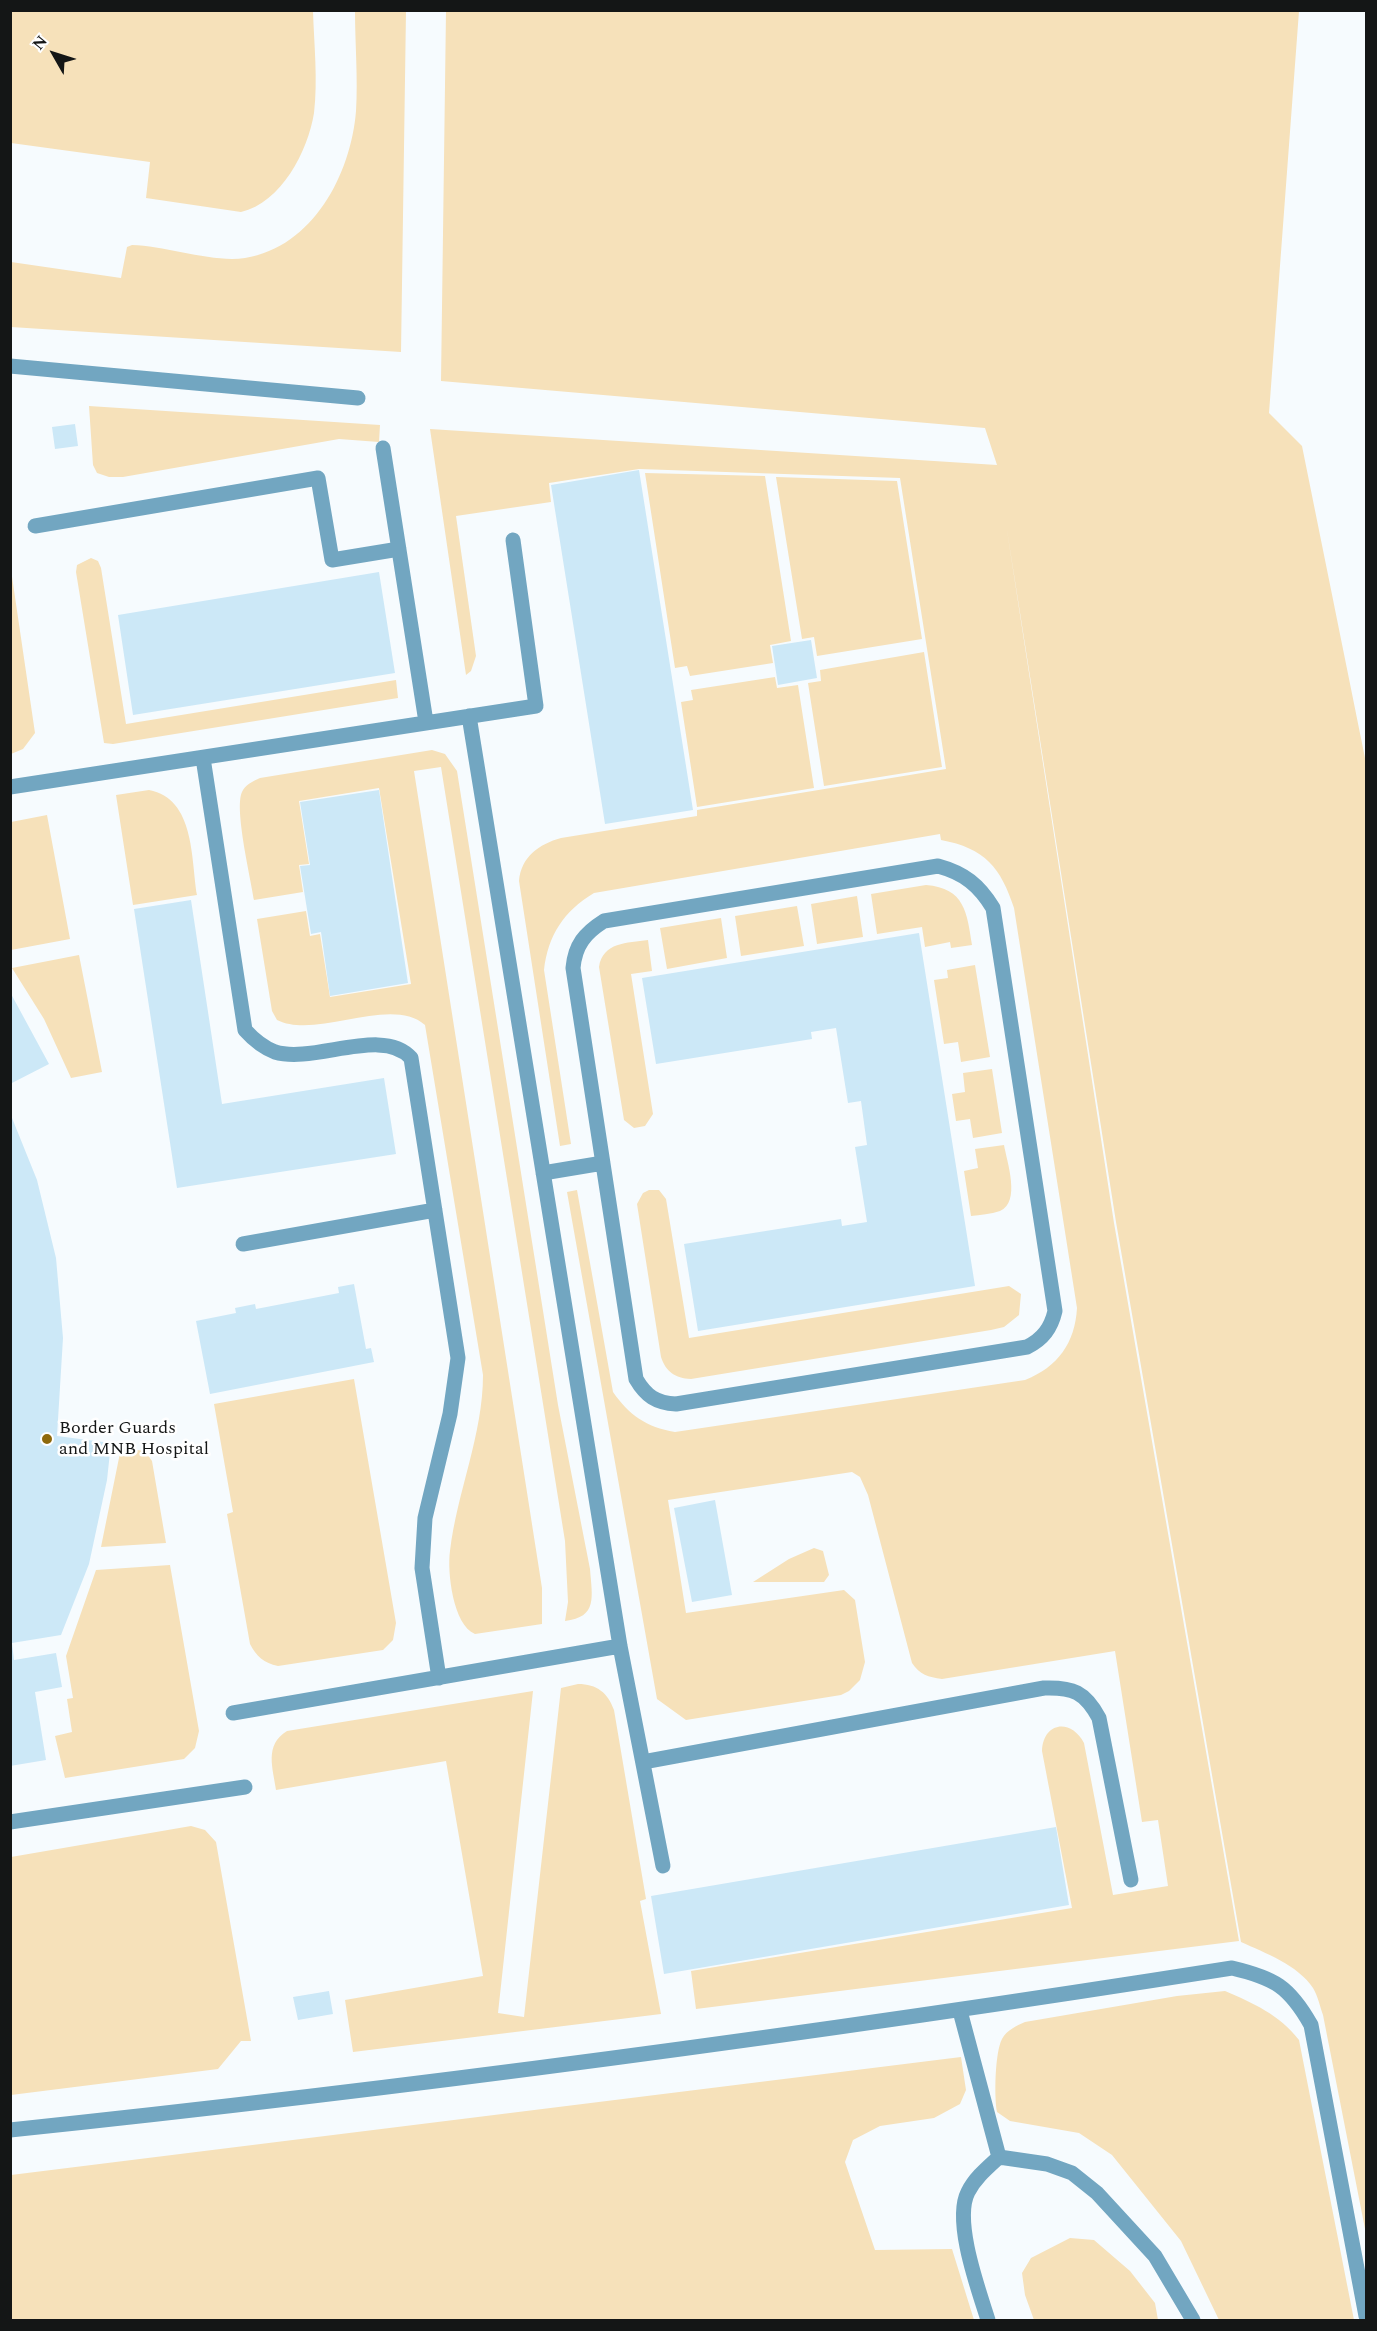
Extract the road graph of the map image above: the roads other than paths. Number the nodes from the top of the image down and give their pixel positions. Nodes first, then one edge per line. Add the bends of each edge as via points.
1 (10, 366) edge
2 (358, 398) dead end
3 (383, 448) dead end
4 (35, 526) dead end
5 (513, 540) dead end
6 (399, 549) junction
7 (469, 716) junction
8 (426, 722) junction
9 (203, 758) junction
10 (10, 787) edge
11 (603, 1163) junction
12 (543, 1173) junction
13 (435, 1210) junction
14 (243, 1244) dead end
15 (620, 1646) junction
16 (439, 1678) junction
17 (233, 1713) dead end
18 (643, 1762) junction
19 (245, 1787) dead end
20 (10, 1822) edge
21 (663, 1866) dead end
22 (1131, 1880) dead end
23 (960, 2011) junction
24 (10, 2130) edge
25 (999, 2157) junction
26 (1366, 2316) edge
27 (988, 2320) edge
28 (1193, 2320) edge

1 - 2 street
3 - 6 street
4 - 6 street via 318,478 332,560
5 - 7 street via 536,706
6 - 8 street
7 - 8 street
7 - 12 street
8 - 9 street
9 - 10 street
9 - 13 street via 245,1030 258,1044 276,1052 295,1054 382,1044 402,1048 411,1058
11 - 11 street via 573,968 574,954 591,929 604,921 938,866 954,871 972,880 993,908 1055,1311 1052,1323 1028,1347 663,1403 643,1391 636,1379
11 - 12 street
12 - 15 street
13 - 14 street
13 - 16 street via 458,1358 450,1414 425,1518 422,1568
15 - 16 street
15 - 18 street
16 - 17 street
18 - 21 street
18 - 22 street via 1044,1688 1064,1688 1080,1694 1099,1718
19 - 20 street
23 - 24 street via 294,2100
23 - 25 street
23 - 26 street via 1232,1968 1266,1976 1297,2000 1311,2025
25 - 27 street via 966,2194 964,2224
25 - 28 street via 1047,2164 1072,2173 1096,2193 1155,2256

